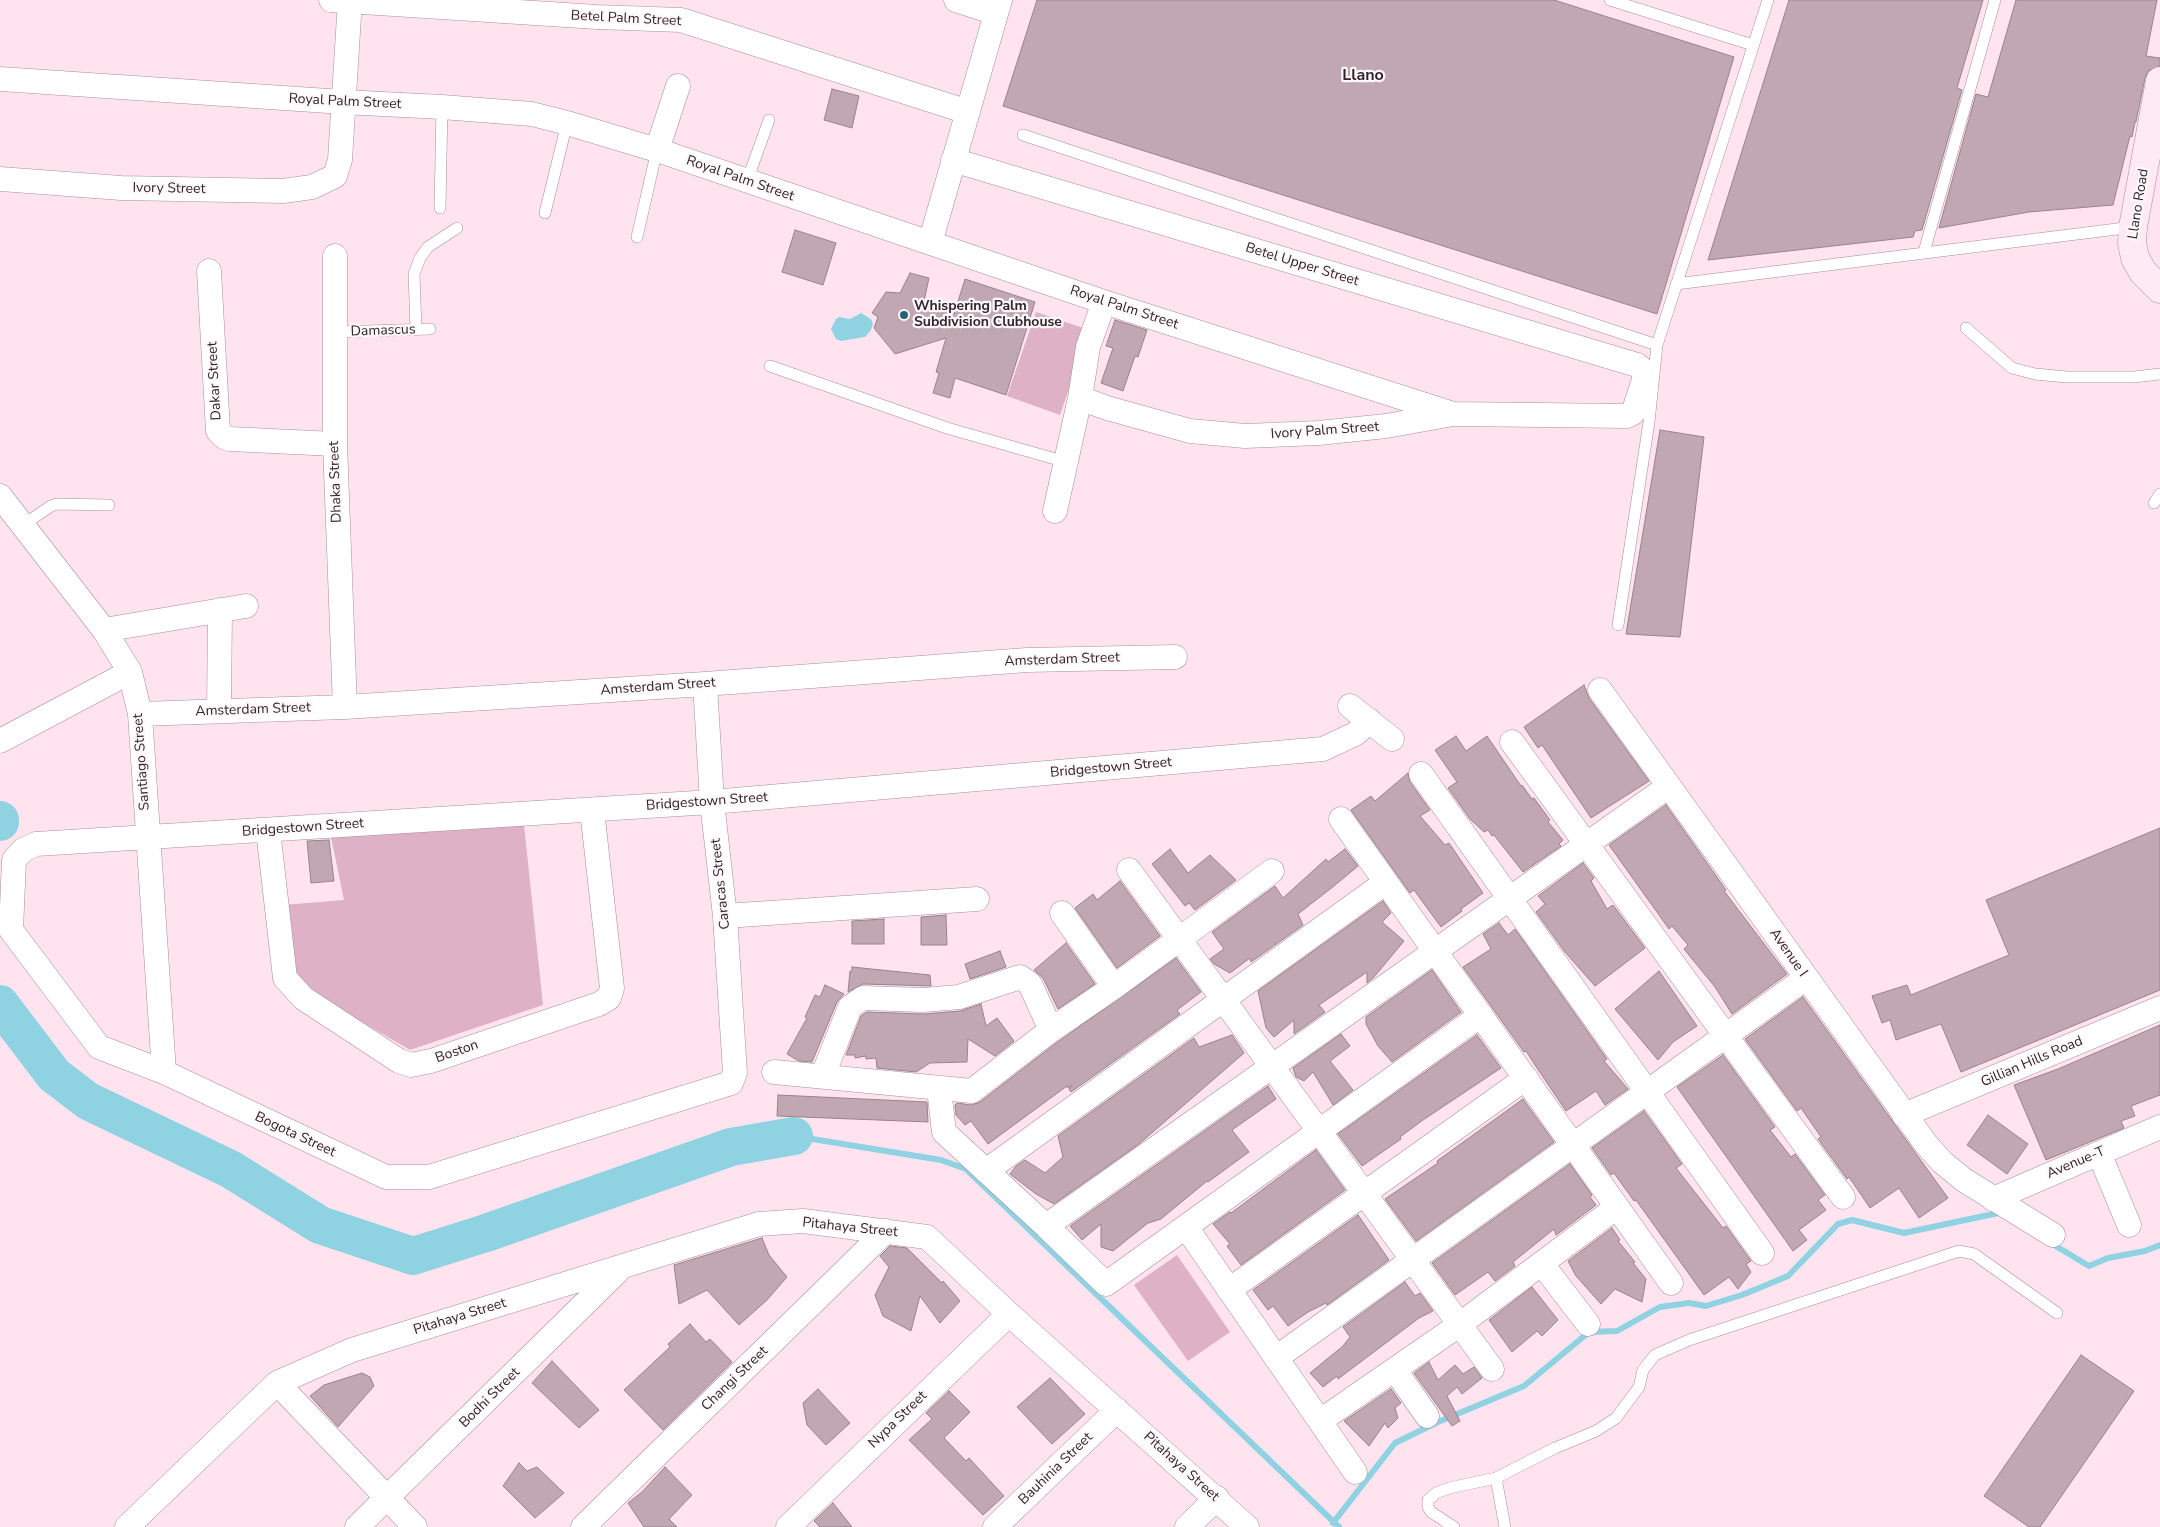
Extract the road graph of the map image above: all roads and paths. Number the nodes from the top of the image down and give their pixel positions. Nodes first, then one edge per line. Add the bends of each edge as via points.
1 (343, 0) edge
2 (956, 0) edge
3 (1610, 0) edge
4 (1768, 0) edge
5 (1995, 0) edge
6 (998, 7) edge
7 (1753, 45) junction
8 (0, 80) edge
9 (2160, 82) edge
10 (678, 86) dead end
11 (343, 102) junction
12 (442, 107) junction
13 (968, 112) junction
14 (769, 120) dead end
15 (567, 123) junction
16 (1023, 136) dead end
17 (657, 150) junction
18 (953, 160) junction
19 (0, 179) edge
20 (747, 181) junction
21 (440, 208) dead end
22 (546, 213) dead end
23 (2133, 227) junction
24 (457, 228) dead end
25 (637, 238) dead end
26 (930, 243) junction
27 (1924, 252) junction
28 (335, 256) dead end
29 (209, 271) dead end
30 (1676, 284) junction
31 (2160, 288) edge
32 (1104, 302) junction
33 (1966, 328) dead end
34 (430, 329) dead end
35 (416, 330) junction
36 (336, 332) junction
37 (1657, 345) junction
38 (770, 366) dead end
39 (2160, 374) edge
40 (1645, 376) joint
41 (1080, 398) junction
42 (1453, 414) junction
43 (335, 444) junction
44 (1066, 462) junction
45 (0, 496) edge
46 (109, 505) dead end
47 (1055, 511) dead end
48 (23, 526) junction
49 (246, 606) dead end
50 (220, 610) junction
51 (1618, 625) dead end
52 (104, 630) junction
53 (1175, 657) dead end
54 (130, 672) junction
55 (705, 684) junction
56 (1600, 690) dead end
57 (1350, 706) dead end
58 (345, 707) junction
59 (219, 711) junction
60 (140, 714) junction
61 (1370, 721) junction
62 (1392, 738) dead end
63 (0, 741) edge
64 (1512, 742) dead end
65 (1421, 774) dead end
66 (1669, 786) junction
67 (712, 802) junction
68 (592, 810) junction
69 (1341, 819) dead end
70 (268, 830) junction
71 (148, 838) junction
72 (36, 844) joint
73 (1586, 845) junction
74 (1129, 870) dead end
75 (1272, 871) dead end
76 (1386, 882) junction
77 (977, 899) dead end
78 (1510, 899) junction
79 (1062, 913) dead end
80 (725, 916) junction
81 (1179, 939) junction
82 (1435, 951) junction
83 (1806, 978) junction
84 (1114, 987) junction
85 (1223, 1000) junction
86 (2160, 1008) edge
87 (1481, 1015) junction
88 (1051, 1030) junction
89 (1726, 1036) junction
90 (1272, 1067) junction
91 (164, 1072) junction
92 (774, 1072) dead end
93 (823, 1075) junction
94 (1526, 1078) junction
95 (731, 1083) joint
96 (939, 1089) junction
97 (1647, 1092) junction
98 (1904, 1115) junction
99 (2160, 1127) edge
100 (1319, 1132) junction
101 (1573, 1145) junction
102 (2099, 1153) junction
103 (986, 1171) junction
104 (1365, 1194) junction
105 (1843, 1197) dead end
106 (1993, 1199) junction
107 (1617, 1207) junction
108 (2129, 1225) dead end
109 (1046, 1226) junction
110 (1186, 1228) junction
111 (886, 1231) junction
112 (2054, 1235) dead end
113 (1762, 1253) dead end
114 (1412, 1260) junction
115 (1542, 1264) junction
116 (621, 1268) junction
117 (1671, 1283) dead end
118 (1229, 1290) junction
119 (2057, 1313) dead end
120 (1009, 1314) junction
121 (1588, 1324) dead end
122 (1459, 1325) junction
123 (1276, 1358) junction
124 (1492, 1369) dead end
125 (1395, 1370) junction
126 (277, 1383) junction
127 (1117, 1410) junction
128 (1427, 1416) dead end
129 (1320, 1421) junction
130 (1355, 1472) dead end
131 (1496, 1478) junction
132 (387, 1498) junction
133 (1217, 1498) junction
134 (127, 1527) edge
135 (357, 1527) edge
136 (415, 1527) edge
137 (583, 1527) edge
138 (788, 1527) edge
139 (995, 1527) edge
140 (1187, 1527) edge
141 (1247, 1527) edge
142 (1454, 1527) edge
143 (1505, 1527) edge

1 - 11 street
1 - 13 street, Betel Palm Street via 598,18 681,20
2 - 6 street
3 - 7 lane
4 - 7 lane
5 - 27 lane
6 - 13 street
7 - 30 lane
8 - 11 street, Royal Palm Street
9 - 23 main road, Llano Road
10 - 17 street
11 - 12 street, Royal Palm Street
11 - 19 street, Ivory Street via 340,160 335,176 312,187 283,191 121,188
12 - 15 street, Royal Palm Street via 532,114
12 - 21 lane
13 - 18 street
14 - 20 lane
15 - 17 street, Royal Palm Street
15 - 22 lane
16 - 37 lane
17 - 20 street, Royal Palm Street
17 - 25 lane
18 - 26 street
18 - 40 street, Betel Upper Street via 1637,365
20 - 26 street, Royal Palm Street
23 - 27 lane
23 - 31 main road, Llano Road via 2135,258 2143,272
24 - 35 lane via 428,246 420,258 414,274
26 - 32 street, Royal Palm Street
27 - 30 lane
28 - 36 street, Dhaka Street
29 - 43 street, Dakar Street via 218,431 230,439
30 - 37 lane
32 - 41 street via 1088,347
32 - 42 street, Royal Palm Street
33 - 39 lane via 2012,368 2035,374 2134,377
34 - 35 lane, Damascus
35 - 36 lane, Damascus
36 - 43 street, Dhaka Street
37 - 51 lane via 1649,422
38 - 44 lane via 947,428
40 - 42 street, Ivory Palm Street via 1633,413 1627,416
41 - 42 street, Ivory Palm Street via 1190,431 1244,436 1386,426
41 - 44 street
43 - 58 street, Dhaka Street
44 - 47 street
45 - 48 street, Santiago Street
46 - 48 lane via 57,504
48 - 52 street, Santiago Street
49 - 50 street
50 - 52 street
50 - 59 street
52 - 54 street, Santiago Street
53 - 55 street, Amsterdam Street via 1027,660
54 - 60 street, Santiago Street
54 - 63 street
55 - 58 street, Amsterdam Street
55 - 67 street, Caracas Street
56 - 66 street, Avenue I
57 - 61 street
58 - 59 street, Amsterdam Street
59 - 60 street, Amsterdam Street
60 - 71 street, Santiago Street
61 - 62 street
61 - 67 street, Bridgestown Street via 1354,734 1323,749
64 - 73 street
65 - 78 street
66 - 73 street
66 - 83 street, Avenue I
67 - 68 street, Bridgestown Street
67 - 80 street, Caracas Street
68 - 70 street, Bridgestown Street
68 - 70 street, Boston via 612,988 609,998 440,1058 411,1065 399,1061 303,998 285,978
69 - 76 street
70 - 71 street, Bridgestown Street
71 - 72 street, Bridgestown Street
71 - 91 street, Santiago Street
72 - 91 street, Bogota Street via 23,850 14,860 12,930 99,1047
73 - 78 street
73 - 89 street
74 - 81 street
75 - 81 street
76 - 82 street
76 - 85 street
77 - 80 street
78 - 82 street
78 - 97 street
79 - 84 street
80 - 95 street, Caracas Street via 735,1073
81 - 84 street
81 - 85 street
82 - 87 street
82 - 90 street
83 - 89 street
83 - 98 street, Avenue I
84 - 88 street
85 - 90 street
85 - 103 street
86 - 98 street, Gillian Hills Road
87 - 94 street
87 - 100 street
88 - 93 street via 1030,984 1020,977 959,997 923,1000 864,998 850,1007
88 - 96 street via 972,1091
89 - 97 street
89 - 105 street
90 - 100 street
90 - 109 street
91 - 95 street, Bogota Street via 386,1177 429,1177
92 - 93 street
93 - 96 street
94 - 101 street
94 - 104 street
96 - 103 street via 944,1132
97 - 101 street
97 - 113 street
98 - 106 street, Avenue I via 1942,1162
99 - 102 street, Avenue-T
100 - 104 street
100 - 110 street
101 - 107 street
101 - 114 street
102 - 106 street, Avenue-T
102 - 108 street
103 - 109 street
104 - 114 street
104 - 118 street
106 - 112 street, Avenue I
107 - 115 street
107 - 117 street
109 - 110 street via 1106,1284
110 - 118 street
111 - 116 street, Pitahaya Street via 803,1221 759,1224
111 - 120 street, Pitahaya Street via 927,1237
111 - 137 street, Changi Street
114 - 122 street
114 - 123 street
115 - 121 street
115 - 122 street
116 - 126 street, Pitahaya Street via 352,1350
116 - 132 street, Bodhi Street
118 - 123 street
119 - 131 lane via 1974,1254 1959,1250 1688,1340 1655,1355 1643,1370 1639,1387 1616,1418 1596,1431
120 - 127 street, Pitahaya Street
120 - 138 street, Nypa Street
122 - 124 street
122 - 125 street
123 - 129 street
125 - 128 street
125 - 129 street
126 - 132 street
126 - 134 street
127 - 133 street, Pitahaya Street
127 - 139 street, Bauhinia Street
129 - 130 street
131 - 142 lane via 1449,1488 1428,1500 1431,1512
131 - 143 lane
132 - 135 street, Bodhi Street
132 - 136 street
133 - 140 street
133 - 141 street, Pitahaya Street

